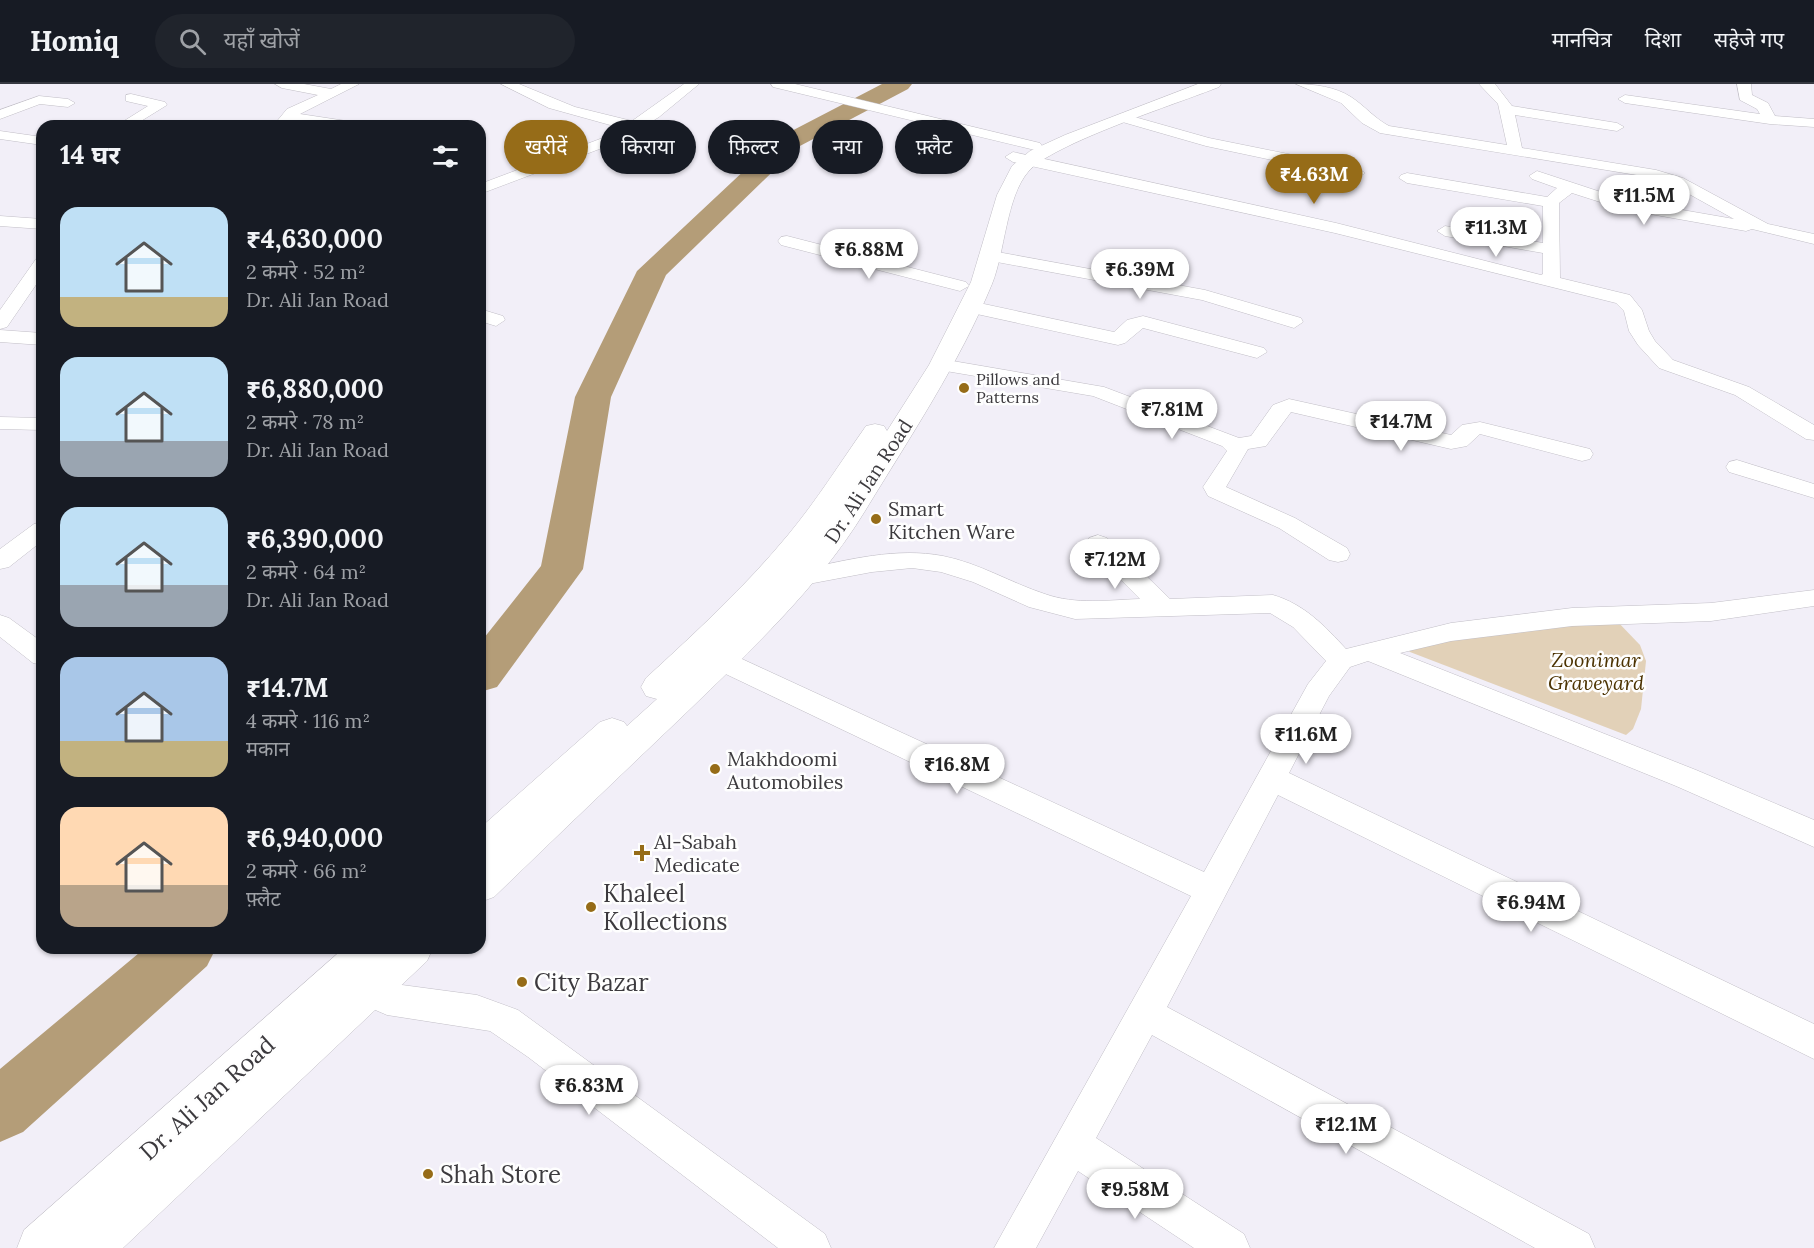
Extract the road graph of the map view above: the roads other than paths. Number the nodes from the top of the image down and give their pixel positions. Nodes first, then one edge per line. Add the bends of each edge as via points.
1 (282, 84) edge
2 (352, 84) edge
3 (508, 84) edge
4 (692, 84) edge
5 (778, 84) edge
6 (1193, 84) edge
7 (1213, 84) edge
8 (1303, 84) edge
9 (1486, 84) edge
10 (1632, 84) edge
11 (1744, 84) edge
12 (332, 93) junction
13 (131, 98) dead end
14 (1625, 99) junction
15 (68, 103) dead end
16 (1507, 109) junction
17 (0, 115) edge
18 (1124, 118) junction
19 (134, 120) edge
20 (285, 120) edge
21 (607, 120) edge
22 (643, 120) edge
23 (1770, 120) junction
24 (1814, 123) edge
25 (0, 135) edge
26 (36, 140) edge
27 (600, 144) edge
28 (1515, 151) junction
29 (1026, 155) junction
30 (1357, 172) dead end
31 (1537, 176) dead end
32 (1407, 178) dead end
33 (486, 187) edge
34 (1569, 188) junction
35 (1551, 203) junction
36 (0, 221) edge
37 (36, 224) edge
38 (1763, 228) junction
39 (1445, 231) dead end
40 (1814, 239) edge
41 (787, 241) dead end
42 (1553, 250) junction
43 (992, 256) junction
44 (36, 272) edge
45 (1547, 280) junction
46 (965, 296) junction
47 (1294, 322) dead end
48 (0, 323) edge
49 (0, 336) edge
50 (36, 339) edge
51 (1257, 352) dead end
52 (941, 365) junction
53 (0, 423) edge
54 (36, 424) edge
55 (1814, 435) edge
56 (1236, 445) junction
57 (1582, 454) dead end
58 (1737, 467) dead end
59 (1814, 491) edge
60 (36, 534) edge
61 (1098, 543) dead end
62 (1338, 554) dead end
63 (0, 561) edge
64 (803, 578) junction
65 (1814, 598) edge
66 (1163, 607) junction
67 (0, 624) edge
68 (36, 651) edge
69 (1355, 656) junction
70 (720, 660) junction
71 (1271, 778) junction
72 (1814, 834) edge
73 (486, 845) edge
74 (486, 879) edge
75 (1211, 890) junction
76 (399, 954) edge
77 (360, 972) edge
78 (1145, 1013) junction
79 (1814, 1042) edge
80 (1071, 1145) junction
81 (42, 1248) edge
82 (87, 1248) edge
83 (811, 1248) edge
84 (1014, 1248) edge
85 (1230, 1248) edge
86 (1575, 1248) edge

1 - 12 street
2 - 12 street
3 - 21 street via 539,99
4 - 22 street
5 - 29 street via 887,110
6 - 29 main road, Dr. Ali Jan Road
7 - 18 main road, Dr. Ali Jan Road
8 - 28 street via 1346,100 1367,120 1385,130
9 - 16 street via 1497,91
10 - 14 street
11 - 23 street via 1745,96 1763,106
12 - 20 street
13 - 19 street via 160,105
14 - 16 street via 1619,112 1618,132
14 - 23 street
15 - 17 street via 39,100
16 - 28 street
18 - 29 main road, Dr. Ali Jan Road
18 - 30 street via 1206,142
23 - 24 street
25 - 26 street
27 - 33 street
28 - 38 street via 1621,162 1677,181
29 - 43 main road, Dr. Ali Jan Road via 1014,177
29 - 45 street
29 - 46 main road, Dr. Ali Jan Road via 997,171 990,187
31 - 34 street
32 - 35 street
34 - 35 street
34 - 38 street via 1655,211
35 - 42 street
36 - 37 street
38 - 40 street
39 - 42 street
41 - 46 street
42 - 45 street via 1552,277
43 - 46 main road, Dr. Ali Jan Road
43 - 47 street via 1184,291
44 - 48 street
45 - 55 street via 1623,299 1633,310 1648,345 1666,364 1750,395
46 - 51 street via 1119,339 1134,324 1143,322
46 - 52 main road, Dr. Ali Jan Road
46 - 73 main road, Dr. Ali Jan Road via 863,451 773,572 680,666
49 - 50 street
52 - 56 street via 1097,391
52 - 64 main road, Dr. Ali Jan Road via 855,504
53 - 54 street
56 - 57 street via 1258,441 1280,409 1289,405 1451,441 1459,441 1470,429 1480,428
56 - 62 street via 1237,454 1216,484 1216,491 1287,523
58 - 59 street
60 - 63 street
61 - 66 street
64 - 66 street via 912,560 943,564 982,576 1055,608
64 - 70 main road, Dr. Ali Jan Road
65 - 69 street via 1711,612 1572,617 1451,632
66 - 69 street via 1273,604
67 - 68 street
69 - 71 street via 1318,691
69 - 72 street via 1686,778
70 - 74 main road, Dr. Ali Jan Road
70 - 75 street
71 - 75 street
71 - 79 street
75 - 78 street
76 - 77 main road, Dr. Ali Jan Road
77 - 81 main road, Dr. Ali Jan Road
77 - 82 main road, Dr. Ali Jan Road
77 - 83 street via 402,1001 451,1005 496,1016 541,1045
78 - 80 street
78 - 86 street
80 - 84 street
80 - 85 street

